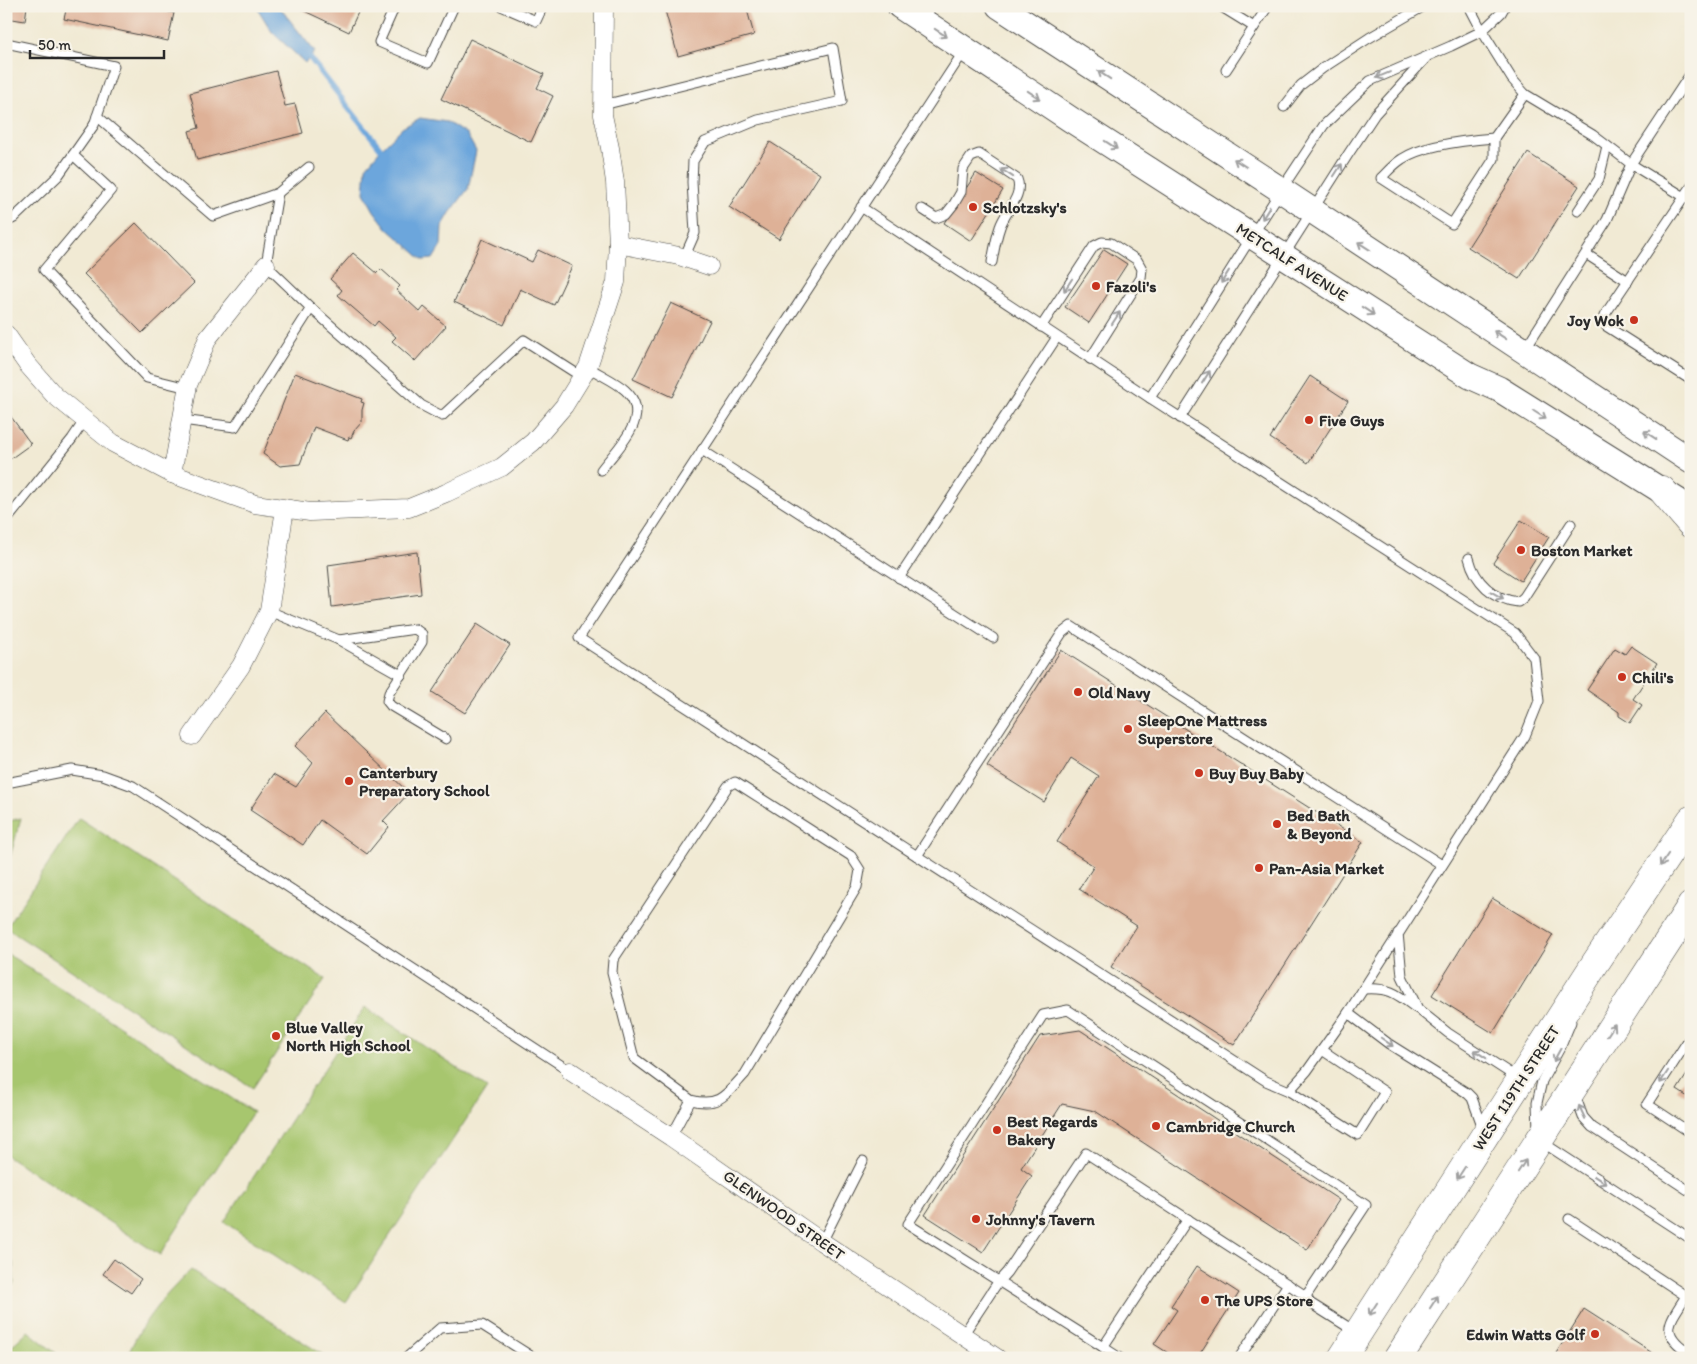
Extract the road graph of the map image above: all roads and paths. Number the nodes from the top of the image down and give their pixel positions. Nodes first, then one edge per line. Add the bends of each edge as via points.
1 (395, 6) edge
2 (454, 6) edge
3 (502, 6) edge
4 (543, 6) edge
5 (900, 6) edge
6 (999, 6) edge
7 (1220, 6) edge
8 (1268, 6) edge
9 (1424, 6) edge
10 (1469, 6) edge
11 (1505, 6) edge
12 (604, 7) edge
13 (1254, 27) junction
14 (1482, 31) junction
15 (6, 43) edge
16 (965, 49) junction
17 (1428, 56) junction
18 (1226, 70) dead end
19 (1691, 73) edge
20 (1525, 94) junction
21 (603, 105) junction
22 (1284, 107) dead end
23 (97, 116) junction
24 (1494, 138) junction
25 (1607, 146) junction
26 (73, 155) junction
27 (1631, 164) junction
28 (308, 167) dead end
29 (1691, 187) edge
30 (1281, 190) junction
31 (278, 193) junction
32 (1687, 199) edge
33 (861, 207) junction
34 (922, 209) dead end
35 (1578, 210) dead end
36 (1311, 211) junction
37 (6, 222) edge
38 (1251, 236) junction
39 (618, 244) junction
40 (1586, 254) junction
41 (1283, 256) junction
42 (684, 258) junction
43 (992, 262) dead end
44 (266, 265) junction
45 (709, 266) dead end
46 (1628, 281) junction
47 (311, 308) junction
48 (1041, 326) junction
49 (6, 334) edge
50 (1057, 337) junction
51 (1524, 351) junction
52 (1090, 358) junction
53 (585, 372) junction
54 (1691, 380) edge
55 (188, 388) junction
56 (1150, 398) junction
57 (1180, 418) junction
58 (182, 420) junction
59 (84, 421) junction
60 (702, 450) junction
61 (1691, 462) edge
62 (601, 470) dead end
63 (172, 474) junction
64 (1662, 490) junction
65 (286, 508) junction
66 (1691, 509) edge
67 (6, 521) edge
68 (1571, 524) dead end
69 (1691, 524) edge
70 (1469, 558) dead end
71 (899, 578) junction
72 (269, 611) junction
73 (993, 638) dead end
74 (339, 640) junction
75 (401, 675) junction
76 (192, 736) dead end
77 (446, 739) dead end
78 (6, 783) edge
79 (1691, 820) edge
80 (917, 856) junction
81 (1442, 865) junction
82 (1691, 906) edge
83 (1398, 933) junction
84 (1596, 962) junction
85 (1363, 989) junction
86 (1418, 1009) junction
87 (1348, 1014) junction
88 (1691, 1036) edge
89 (1322, 1050) junction
90 (570, 1071) joint
91 (1521, 1081) junction
92 (1572, 1089) junction
93 (1289, 1091) junction
94 (691, 1100) junction
95 (1691, 1133) edge
96 (1486, 1135) junction
97 (671, 1137) junction
98 (1539, 1140) junction
99 (863, 1161) dead end
100 (1691, 1192) edge
101 (1188, 1219) junction
102 (1569, 1219) dead end
103 (1691, 1239) edge
104 (822, 1242) junction
105 (998, 1282) junction
106 (1288, 1284) junction
107 (1306, 1296) junction
108 (1358, 1333) junction
109 (963, 1335) junction
110 (1104, 1347) junction
111 (1691, 1354) edge
112 (406, 1358) edge
113 (534, 1358) edge
114 (997, 1358) edge
115 (1120, 1358) edge
116 (1240, 1358) edge
117 (1342, 1358) edge
118 (1398, 1358) edge

1 - 2 lane via 379,42 428,63
3 - 4 lane via 536,21
5 -> 16 main road, METCALF AVENUE
30 -> 6 main road
7 - 13 lane
8 - 13 lane
9 - 22 lane via 1323,68 1301,85
10 - 14 lane
11 - 14 lane
12 - 21 street
13 - 18 lane
14 - 17 lane
14 - 20 lane
15 - 23 lane via 114,66
16 - 33 lane
16 -> 38 main road, METCALF AVENUE
17 -> 30 lane via 1370,80 1324,125
36 -> 17 lane via 1375,114
19 - 27 lane
20 - 24 lane
20 - 25 lane
21 - 39 street via 615,182
21 - 42 lane via 833,48 842,100 758,120 706,142 694,161 695,233
23 - 26 lane
23 - 31 lane via 213,216
24 - 24 lane via 1494,159 1452,224 1381,178 1403,158 1427,149
25 - 27 lane
25 - 35 lane via 1599,179
26 - 37 lane via 58,176
26 - 55 lane via 111,190 44,270 147,378
27 - 32 lane
27 - 40 lane via 1608,220
28 - 31 lane
29 - 32 lane
30 - 36 main road
30 -> 38 lane
31 - 44 lane
32 - 46 lane
33 - 48 lane
33 - 60 lane
43 -> 34 lane via 1000,226 1018,194 1016,179 979,154 971,157 963,170 961,192 946,214 936,218
36 - 41 lane
51 -> 36 main road
38 - 41 main road, METCALF AVENUE
38 -> 56 lane
39 - 42 street
39 - 53 street via 616,282
40 - 46 lane
40 - 51 lane
57 -> 41 lane
41 -> 64 main road, METCALF AVENUE via 1470,376 1499,389
42 - 45 street
44 - 47 lane
44 - 55 street via 208,338
46 - 54 lane via 1604,316 1606,326
47 - 53 lane via 421,405 442,416 524,340
47 - 58 lane via 235,427
48 - 50 lane
52 -> 48 lane via 1141,278 1142,269 1137,260 1111,243 1102,242 1094,246
49 - 59 street via 54,395
50 - 52 lane
50 - 71 lane
61 -> 51 main road
52 - 56 lane
53 - 62 lane via 624,390 635,401 637,412 628,435
53 - 65 street via 564,406 533,442 502,467 446,493 409,508 310,512
55 - 58 street
56 - 57 lane
57 - 81 lane via 1515,632 1534,658 1539,700 1525,736
58 - 63 street
59 - 63 street via 113,443
59 - 67 lane
60 - 71 lane
60 - 80 lane via 578,638
63 - 65 street via 256,504
64 - 66 main road, METCALF AVENUE
64 - 69 main road
65 - 72 street
70 -> 68 lane via 1471,567 1488,591 1507,601 1518,602
71 - 73 lane
72 - 74 lane
72 - 76 street via 241,666
74 - 75 lane
74 - 75 lane via 415,629 422,634 422,642
75 - 77 lane via 387,701
78 - 90 lane via 72,770 104,775 133,786
79 -> 84 main road, WEST 119TH STREET
80 - 81 lane via 1062,633 1071,626
80 - 93 lane via 1266,1081
81 - 83 lane
92 -> 82 main road
83 - 85 lane
83 - 86 lane via 1402,976
84 - 91 main road, WEST 119TH STREET
84 -> 98 lane via 1561,1046 1542,1081 1537,1103
85 - 86 lane via 1377,988 1396,993
85 - 87 lane
91 -> 86 lane via 1448,1034
87 - 89 lane
87 -> 96 lane via 1472,1098
88 -> 95 lane via 1647,1104
89 - 93 lane
89 - 93 lane via 1385,1092 1358,1135
90 - 97 street, GLENWOOD STREET
91 - 96 main road, WEST 119TH STREET
92 - 98 main road
100 -> 92 lane via 1592,1127
94 - 94 lane via 702,1103 722,1100 745,1074 857,888 860,870 851,856 735,782 728,786 612,966 634,1058
94 - 97 lane
96 -> 108 main road, WEST 119TH STREET
97 - 104 street, GLENWOOD STREET
98 -> 103 lane
118 -> 98 main road
99 - 104 lane
101 - 105 lane via 1086,1153
101 - 106 lane
101 - 110 lane
102 - 111 lane via 1686,1296 1672,1317 1670,1335 1676,1344
104 - 109 street, GLENWOOD STREET
105 - 107 lane via 908,1224 1043,1015 1068,1010 1366,1205
105 - 109 lane
105 - 110 lane
106 - 107 lane
106 - 116 lane
107 - 108 lane via 1310,1303
108 - 117 main road, WEST 119TH STREET
109 - 114 street, GLENWOOD STREET
110 - 115 lane
112 - 113 lane via 440,1328 482,1325

